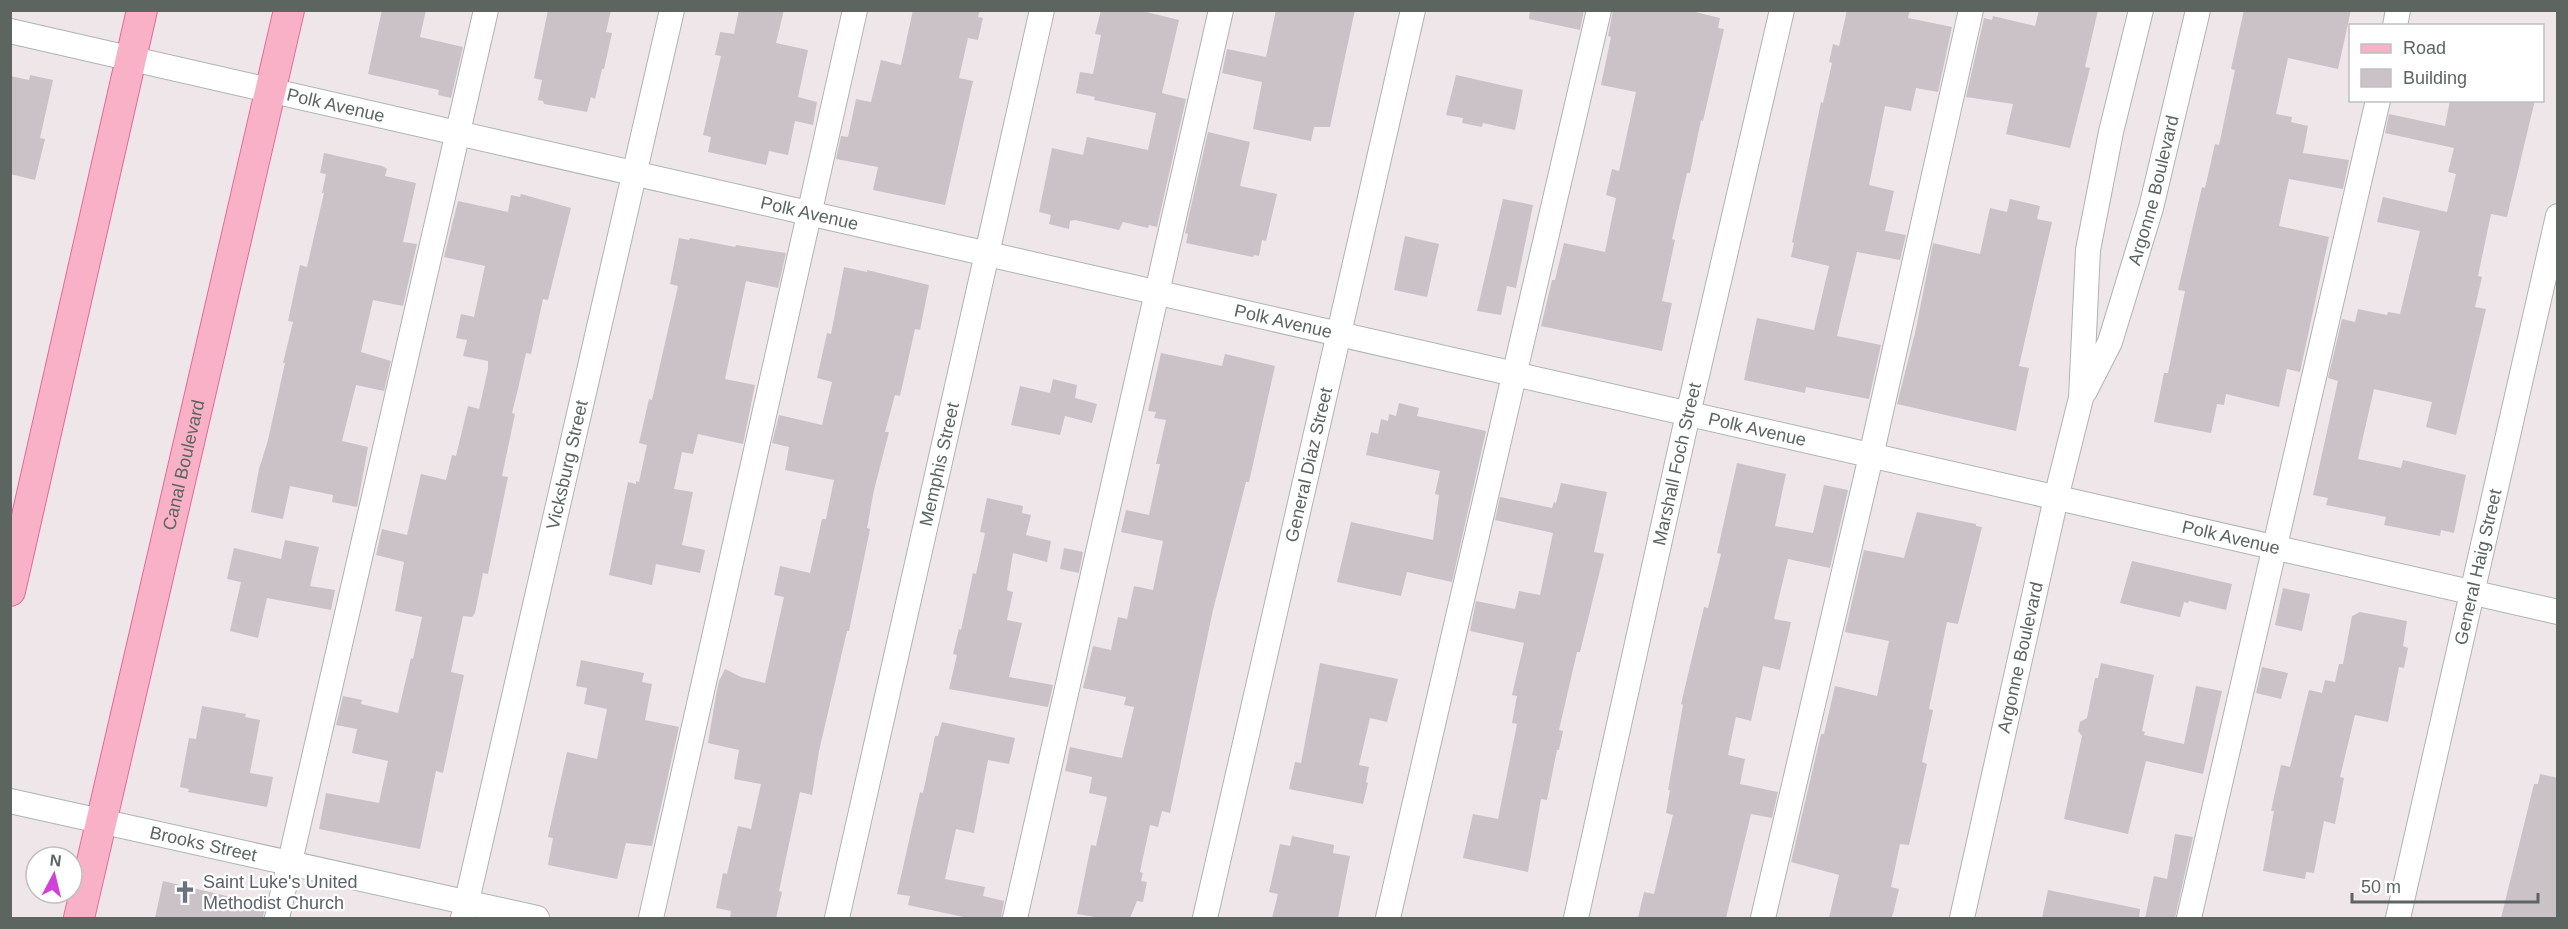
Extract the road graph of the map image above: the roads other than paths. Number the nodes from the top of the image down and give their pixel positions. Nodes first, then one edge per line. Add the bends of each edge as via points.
1 (142, 10) edge
2 (289, 10) edge
3 (486, 10) edge
4 (672, 10) edge
5 (855, 10) edge
6 (1042, 10) edge
7 (1221, 10) edge
8 (1413, 10) edge
9 (1599, 10) edge
10 (1782, 10) edge
11 (1971, 10) edge
12 (2141, 10) edge
13 (2198, 10) edge
14 (10, 31) edge
15 (131, 58) junction
16 (271, 91) junction
17 (2378, 102) edge
18 (459, 134) junction
19 (635, 174) junction
20 (811, 214) junction
21 (2558, 216) edge
22 (987, 254) junction
23 (1158, 293) junction
24 (1339, 334) junction
25 (1515, 375) junction
26 (2081, 398) junction
27 (1688, 414) junction
28 (1871, 456) junction
29 (2056, 498) junction
30 (2274, 548) junction
31 (10, 591) edge
32 (2473, 593) junction
33 (2558, 612) edge
34 (10, 801) edge
35 (100, 821) junction
36 (289, 863) junction
37 (465, 911) edge
38 (79, 918) edge
39 (277, 918) edge
40 (537, 918) edge
41 (651, 918) edge
42 (837, 918) edge
43 (1015, 918) edge
44 (1205, 918) edge
45 (1389, 918) edge
46 (1576, 918) edge
47 (1763, 918) edge
48 (1962, 918) edge
49 (2189, 918) edge
50 (2398, 918) edge

1 - 15 main road
2 - 16 main road, Canal Boulevard
3 - 18 street
4 - 19 street, Vicksburg Street
5 - 20 street
6 - 22 street, Memphis Street
7 - 23 street
8 - 24 street, General Diaz Street
9 - 25 street
10 - 27 street, Marshall Foch Street
11 - 28 street
12 - 26 street, Argonne Boulevard via 2088,250
13 - 26 street, Argonne Boulevard via 2151,208 2109,342
14 - 15 street, Polk Avenue
15 - 16 street, Polk Avenue
15 - 31 main road
16 - 18 street, Polk Avenue
16 - 35 main road, Canal Boulevard
17 - 30 street
18 - 19 street, Polk Avenue
18 - 36 street
19 - 20 street, Polk Avenue
19 - 37 street, Vicksburg Street
20 - 22 street, Polk Avenue
20 - 41 street
21 - 32 street, General Haig Street
22 - 23 street, Polk Avenue
22 - 42 street, Memphis Street
23 - 24 street, Polk Avenue
23 - 43 street
24 - 25 street, Polk Avenue
24 - 44 street, General Diaz Street
25 - 27 street, Polk Avenue
25 - 45 street
26 - 29 street, Argonne Boulevard
27 - 28 street, Polk Avenue
27 - 46 street, Marshall Foch Street
28 - 29 street, Polk Avenue
28 - 47 street
29 - 30 street, Polk Avenue
29 - 48 street, Argonne Boulevard
30 - 32 street, Polk Avenue
30 - 49 street
32 - 33 street, Polk Avenue
32 - 50 street, General Haig Street
34 - 35 street, Brooks Street
35 - 36 street, Brooks Street
35 - 38 main road, Canal Boulevard
36 - 37 street, Brooks Street
36 - 39 street
37 - 40 street, Brooks Street

